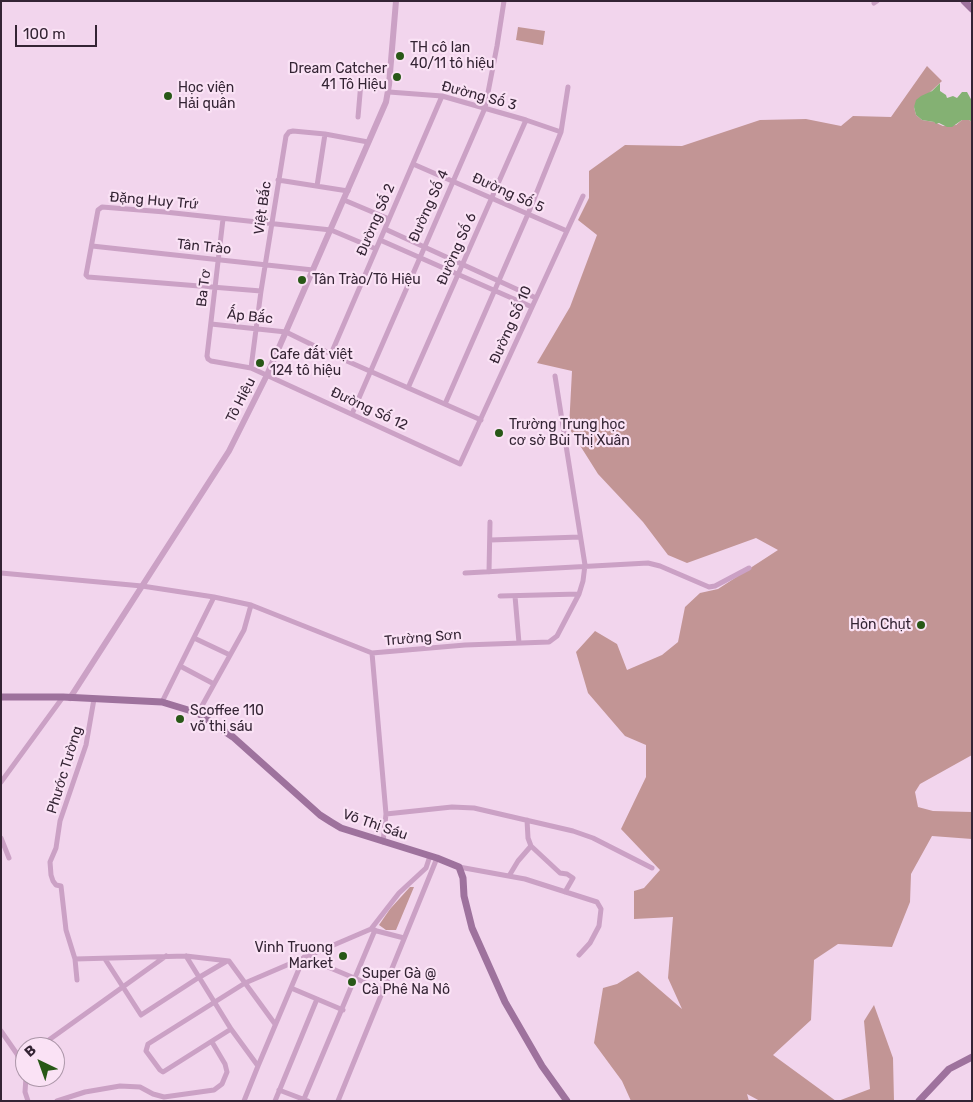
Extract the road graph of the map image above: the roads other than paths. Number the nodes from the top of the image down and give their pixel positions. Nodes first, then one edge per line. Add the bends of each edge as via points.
1 (396, 1) edge
2 (504, 1) edge
3 (964, 1) edge
4 (972, 9) edge
5 (568, 86) dead end
6 (389, 88) junction
7 (442, 96) junction
8 (485, 108) junction
9 (358, 116) dead end
10 (526, 120) junction
11 (561, 132) junction
12 (325, 134) junction
13 (368, 142) junction
14 (413, 164) junction
15 (278, 180) junction
16 (453, 181) junction
17 (317, 186) junction
18 (348, 191) junction
19 (583, 196) dead end
20 (492, 198) junction
21 (344, 200) junction
22 (528, 214) junction
23 (223, 219) junction
24 (389, 219) junction
25 (273, 223) junction
26 (384, 229) junction
27 (331, 230) junction
28 (567, 231) junction
29 (380, 240) junction
30 (92, 246) junction
31 (424, 247) junction
32 (376, 249) junction
33 (419, 257) junction
34 (218, 260) junction
35 (462, 264) junction
36 (265, 265) junction
37 (313, 270) junction
38 (458, 274) junction
39 (499, 281) junction
40 (216, 287) junction
41 (260, 291) junction
42 (495, 291) junction
43 (536, 298) junction
44 (532, 307) junction
45 (211, 324) junction
46 (256, 328) junction
47 (286, 332) junction
48 (330, 354) junction
49 (208, 359) joint
50 (251, 368) junction
51 (370, 371) junction
52 (267, 375) junction
53 (554, 376) dead end
54 (408, 388) junction
55 (445, 404) junction
56 (352, 414) junction
57 (480, 420) junction
58 (460, 464) joint
59 (490, 522) dead end
60 (580, 536) junction
61 (490, 540) junction
62 (585, 565) junction
63 (749, 568) dead end
64 (489, 572) junction
65 (1, 573) edge
66 (465, 573) dead end
67 (142, 586) junction
68 (579, 594) junction
69 (500, 596) dead end
70 (515, 596) junction
71 (214, 597) junction
72 (251, 606) junction
73 (194, 638) junction
74 (519, 643) junction
75 (372, 654) junction
76 (230, 655) junction
77 (180, 666) junction
78 (214, 684) junction
79 (66, 697) junction
80 (1, 698) edge
81 (94, 699) junction
82 (162, 702) junction
83 (198, 713) junction
84 (1, 782) edge
85 (386, 814) junction
86 (527, 820) junction
87 (1, 838) edge
88 (383, 842) junction
89 (531, 846) junction
90 (434, 857) junction
91 (9, 858) dead end
92 (459, 867) junction
93 (652, 868) dead end
94 (509, 876) junction
95 (565, 892) junction
96 (373, 930) junction
97 (404, 938) junction
98 (579, 955) dead end
99 (166, 956) junction
100 (186, 956) junction
101 (304, 957) junction
102 (75, 959) junction
103 (105, 959) junction
104 (228, 961) junction
105 (198, 978) junction
106 (355, 979) junction
107 (76, 980) dead end
108 (245, 983) junction
109 (123, 988) junction
110 (290, 988) junction
111 (383, 990) junction
112 (317, 999) junction
113 (214, 1002) junction
114 (343, 1010) junction
115 (276, 1024) junction
116 (231, 1029) junction
117 (1, 1030) edge
118 (53, 1037) edge
119 (212, 1042) junction
120 (15, 1051) edge
121 (972, 1056) edge
122 (258, 1066) junction
123 (24, 1087) edge
124 (279, 1090) junction
125 (306, 1100) edge
126 (28, 1101) edge
127 (57, 1101) edge
128 (244, 1101) edge
129 (275, 1101) edge
130 (338, 1101) edge
131 (567, 1101) edge
132 (919, 1101) edge

1 - 6 street, Tô Hiệu
2 - 8 street, Đường Số 4
3 - 4 main road
5 - 11 street
6 - 7 street, Đường Số 3
6 - 9 street, Đường Số 3 via 361,82
6 - 13 street, Tô Hiệu
7 - 8 street, Đường Số 3
7 - 14 street, Đường Số 2
8 - 10 street, Đường Số 3
8 - 16 street, Đường Số 4
10 - 11 street, Đường Số 3
10 - 20 street, Đường Số 6
11 - 22 street
12 - 13 street, Việt Bắc
12 - 15 street, Việt Bắc via 289,132
12 - 17 street
13 - 18 street, Tô Hiệu
14 - 16 street, Đường Số 5
14 - 24 street, Đường Số 2
15 - 17 street
15 - 25 street, Việt Bắc
16 - 20 street, Đường Số 5
16 - 31 street, Đường Số 4
17 - 18 street
18 - 21 street, Tô Hiệu
19 - 28 street, Đường Số 10
20 - 22 street, Đường Số 5
20 - 35 street, Đường Số 6
21 - 24 street
21 - 27 street, Tô Hiệu
22 - 28 street, Đường Số 5
22 - 39 street
23 - 25 street, Đặng Huy Trứ
23 - 30 street, Đặng Huy Trứ via 102,207 98,210
23 - 34 street, Ba Tơ
24 - 26 street, Đường Số 2
25 - 27 street, Đặng Huy Trứ
25 - 36 street, Việt Bắc
26 - 29 street, Đường Số 2
26 - 31 street
27 - 32 street, Đặng Huy Trứ
27 - 37 street, Tô Hiệu
28 - 43 street, Đường Số 10
29 - 32 street, Đường Số 2
29 - 33 street
30 - 34 street, Tân Trào
30 - 40 street, Đặng Huy Trứ via 86,275 90,278
31 - 33 street, Đường Số 4
31 - 35 street
32 - 48 street, Đường Số 2
33 - 38 street
33 - 51 street, Đường Số 4
34 - 36 street, Tân Trào
34 - 40 street, Ba Tơ
35 - 38 street, Đường Số 6
35 - 39 street
36 - 37 street, Tân Trào
36 - 41 street, Việt Bắc
37 - 47 street, Tô Hiệu
38 - 42 street
38 - 54 street, Đường Số 6
39 - 42 street
39 - 43 street
40 - 41 street, Đặng Huy Trứ
40 - 45 street, Ba Tơ
41 - 46 street, Việt Bắc
42 - 44 street
42 - 55 street
43 - 44 street, Đường Số 10
44 - 57 street, Đường Số 10
45 - 46 street, Ấp Bắc
45 - 49 street, Ba Tơ
46 - 47 street, Ấp Bắc
46 - 50 street, Việt Bắc
47 - 48 street, Ấp Bắc
47 - 52 street, Tô Hiệu
48 - 51 street, Ấp Bắc
49 - 50 street, Đường Số 12
50 - 52 street, Đường Số 12
51 - 54 street, Ấp Bắc
51 - 56 street, Đường Số 4
52 - 56 street, Đường Số 12
52 - 67 street, Tô Hiệu via 229,450
53 - 60 street, Trường Sơn
54 - 55 street, Ấp Bắc
55 - 57 street, Ấp Bắc
56 - 58 street, Đường Số 12
57 - 58 street, Đường Số 10
59 - 61 street
60 - 61 street
60 - 62 street, Trường Sơn
61 - 64 street
62 - 63 street via 654,564 709,588
62 - 64 street
62 - 68 street, Trường Sơn
64 - 66 street
65 - 67 street, Trường Sơn
67 - 71 street, Trường Sơn
67 - 79 street, Tô Hiệu
68 - 70 street
68 - 74 street, Trường Sơn via 555,639
69 - 70 street
70 - 74 street
71 - 72 street, Trường Sơn
71 - 73 street
72 - 75 street, Trường Sơn
72 - 76 street via 244,630
73 - 76 street
73 - 77 street
74 - 75 street, Trường Sơn
75 - 85 street
76 - 78 street
77 - 78 street
77 - 82 street
78 - 83 street
79 - 80 main road, Võ Thị Sáu
79 - 81 main road, Võ Thị Sáu
79 - 84 street
81 - 82 main road, Võ Thị Sáu
81 - 102 street, Phước Tường via 86,745 50,862 51,875 56,885 61,886 66,930
82 - 83 main road, Võ Thị Sáu
83 - 88 main road, Võ Thị Sáu via 233,737 331,822
85 - 86 street via 465,807
85 - 88 street
86 - 89 street
86 - 93 street via 593,838
87 - 91 street
88 - 90 main road, Võ Thị Sáu
89 - 94 street
89 - 95 street via 560,873 574,878
90 - 92 main road, Võ Thị Sáu
90 - 96 street via 395,898
90 - 97 street
92 - 94 street
92 - 131 main road via 464,878 464,896 472,928 504,1002
94 - 95 street
95 - 98 street via 590,899 601,909 596,935
96 - 97 street
96 - 101 street
96 - 106 street
97 - 111 street
99 - 100 street
99 - 103 street
99 - 109 street
100 - 104 street
100 - 105 street
101 - 106 street
101 - 108 street
101 - 110 street
102 - 103 street
102 - 107 street
103 - 109 street
104 - 105 street
104 - 108 street
105 - 109 street via 141,1015
105 - 113 street
106 - 111 street
106 - 114 street
108 - 113 street
108 - 115 street
109 - 118 street
110 - 112 street
110 - 115 street
111 - 130 street
112 - 114 street
112 - 124 street
113 - 116 street
113 - 119 street via 148,1044 146,1049 163,1072
114 - 125 street
115 - 122 street
116 - 119 street
116 - 122 street
117 - 120 street
119 - 127 street via 226,1064 227,1072 222,1084 214,1090 164,1097 140,1087 120,1086 84,1092
121 - 132 main road via 949,1069
122 - 128 street
123 - 126 street
124 - 125 street
124 - 129 street

